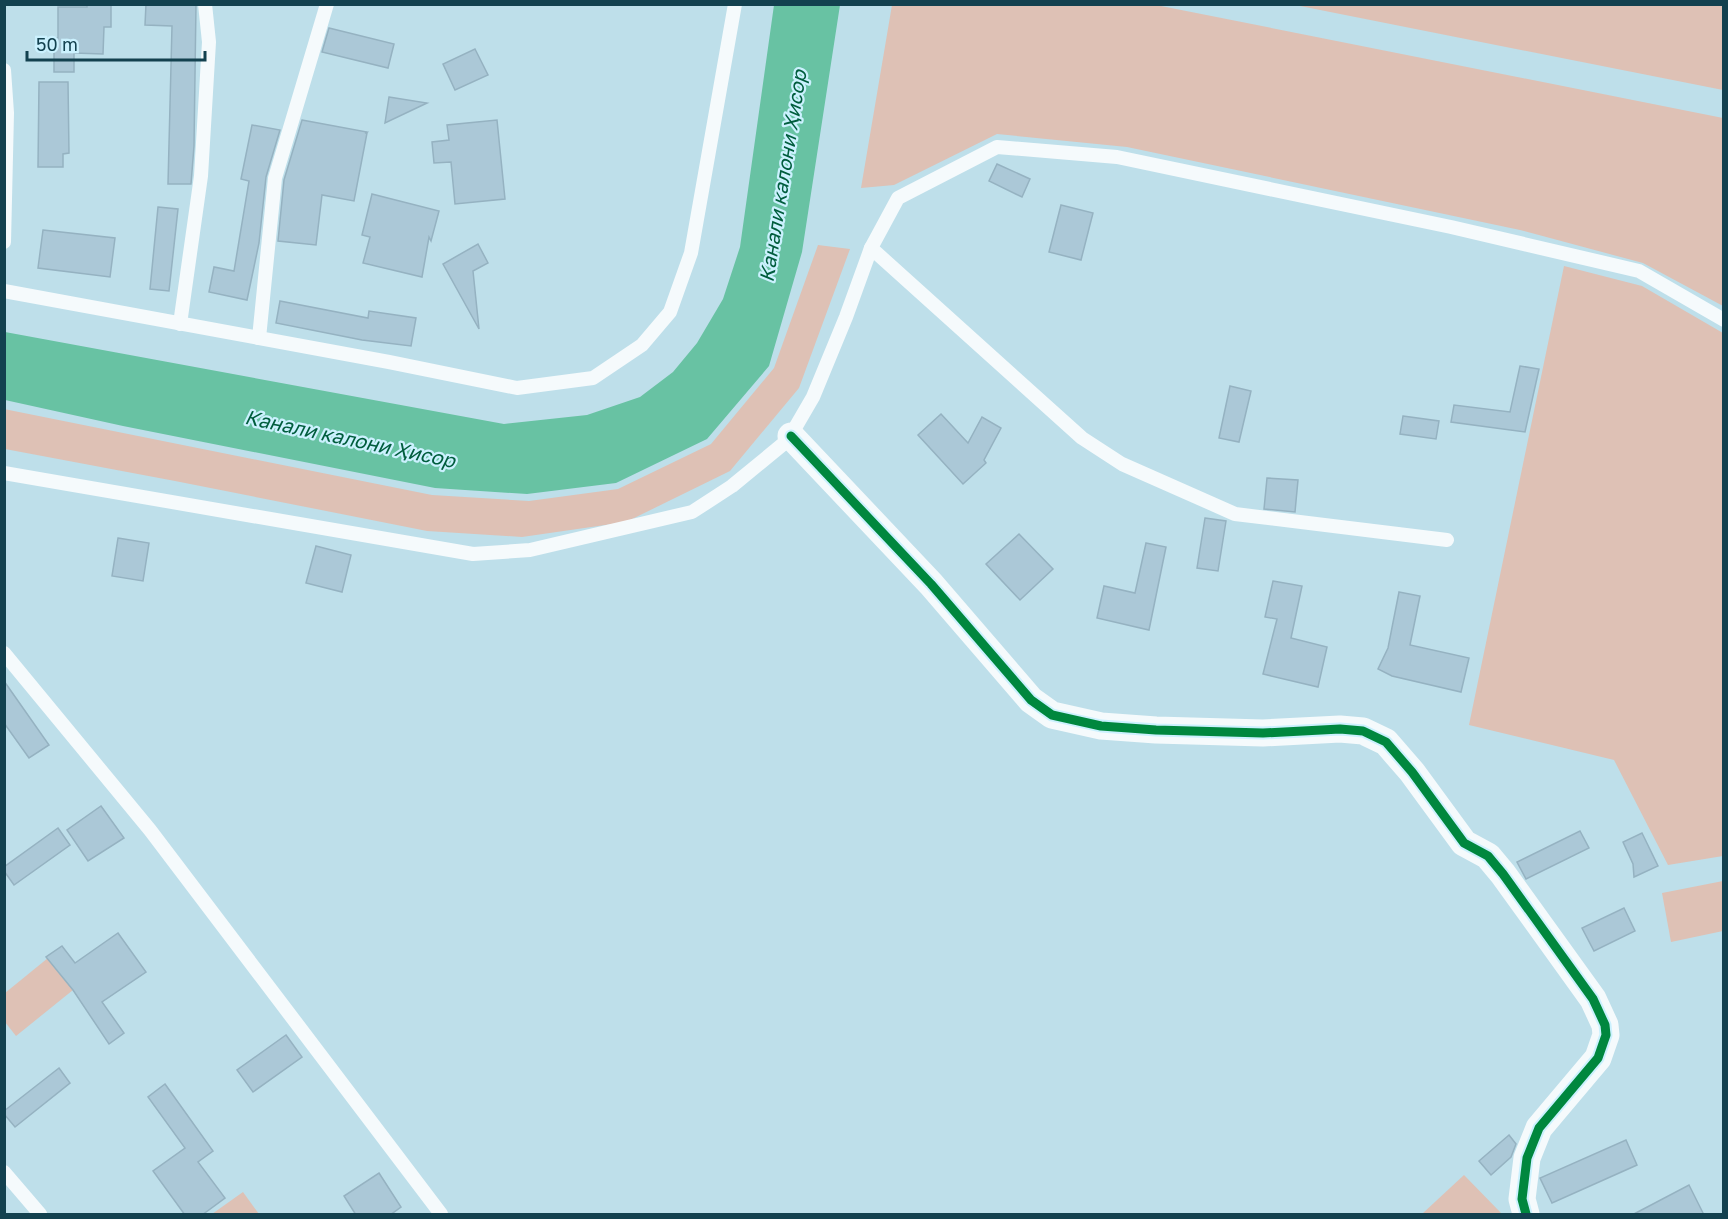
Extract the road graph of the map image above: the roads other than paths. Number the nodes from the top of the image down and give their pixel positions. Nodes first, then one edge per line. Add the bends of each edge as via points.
1 (205, 4) edge
2 (327, 4) edge
3 (735, 4) edge
4 (4, 70) edge
5 (4, 242) edge
6 (871, 248) junction
7 (4, 291) edge
8 (1724, 320) edge
9 (180, 324) junction
10 (259, 338) junction
11 (791, 436) junction
12 (4, 472) edge
13 (1447, 540) dead end
14 (4, 653) edge
15 (4, 1172) edge
16 (40, 1215) edge
17 (441, 1215) edge
18 (1526, 1215) edge

1 - 9 lane via 209,42 201,176
2 - 10 lane via 275,178
3 - 10 lane via 691,253 670,312 642,345 593,378 517,388
4 - 5 lane
6 - 8 lane via 898,198 997,147 1084,154 1149,163 1639,271
6 - 11 lane via 813,397
6 - 13 lane via 1082,438 1122,464 1235,514
7 - 9 lane
9 - 10 lane
11 - 12 lane via 732,486 692,512 531,550 473,554
11 - 18 street via 931,584 1032,700 1052,715 1101,726 1156,730 1263,733 1340,729 1363,731 1386,741 1464,843 1488,856 1499,869 1593,999 1605,1025 1606,1035 1598,1058 1539,1128 1527,1158 1522,1199
14 - 17 lane via 150,830
15 - 16 lane

